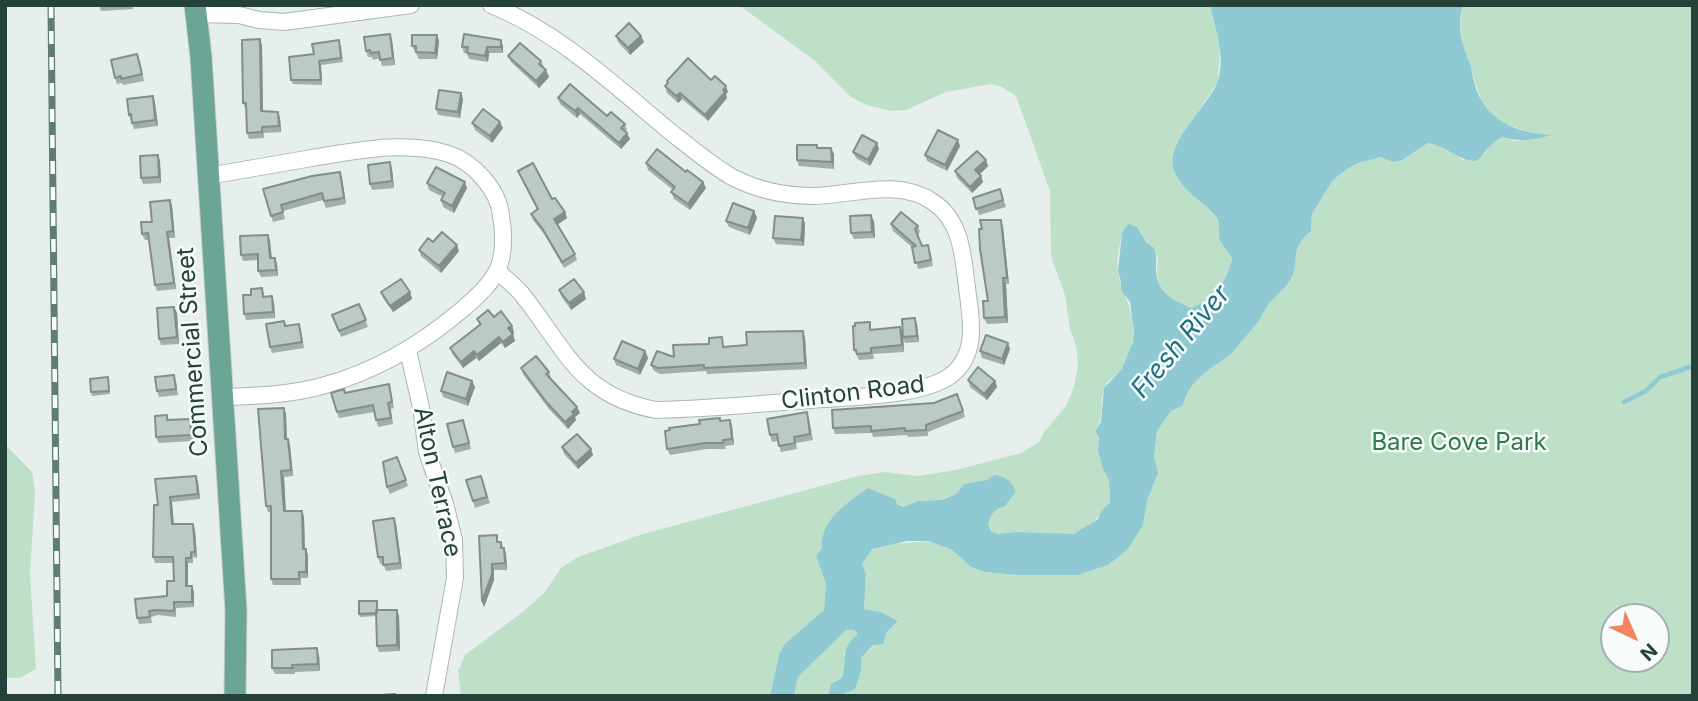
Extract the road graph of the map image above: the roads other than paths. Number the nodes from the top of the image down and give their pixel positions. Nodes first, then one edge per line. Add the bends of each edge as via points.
1 (411, 5) edge
2 (491, 5) edge
3 (195, 10) edge
4 (208, 176) junction
5 (497, 271) junction
6 (408, 351) junction
7 (222, 397) junction
8 (235, 696) edge
9 (434, 696) edge

1 - 3 street via 284,22
2 - 5 street, Clinton Road via 536,27 731,177 783,194 878,189 921,195 934,203 954,226 961,245 970,346 950,376 929,386 656,410 636,407 593,385 520,292
3 - 4 main road, Commercial Street
4 - 5 street via 367,149 415,148 450,154 488,184 501,210 504,240
4 - 7 main road, Commercial Street
5 - 6 street via 480,294
6 - 7 street via 324,386 289,394
6 - 9 street, Alton Terrace via 427,452 454,540 456,578
7 - 8 main road, Commercial Street via 236,610

